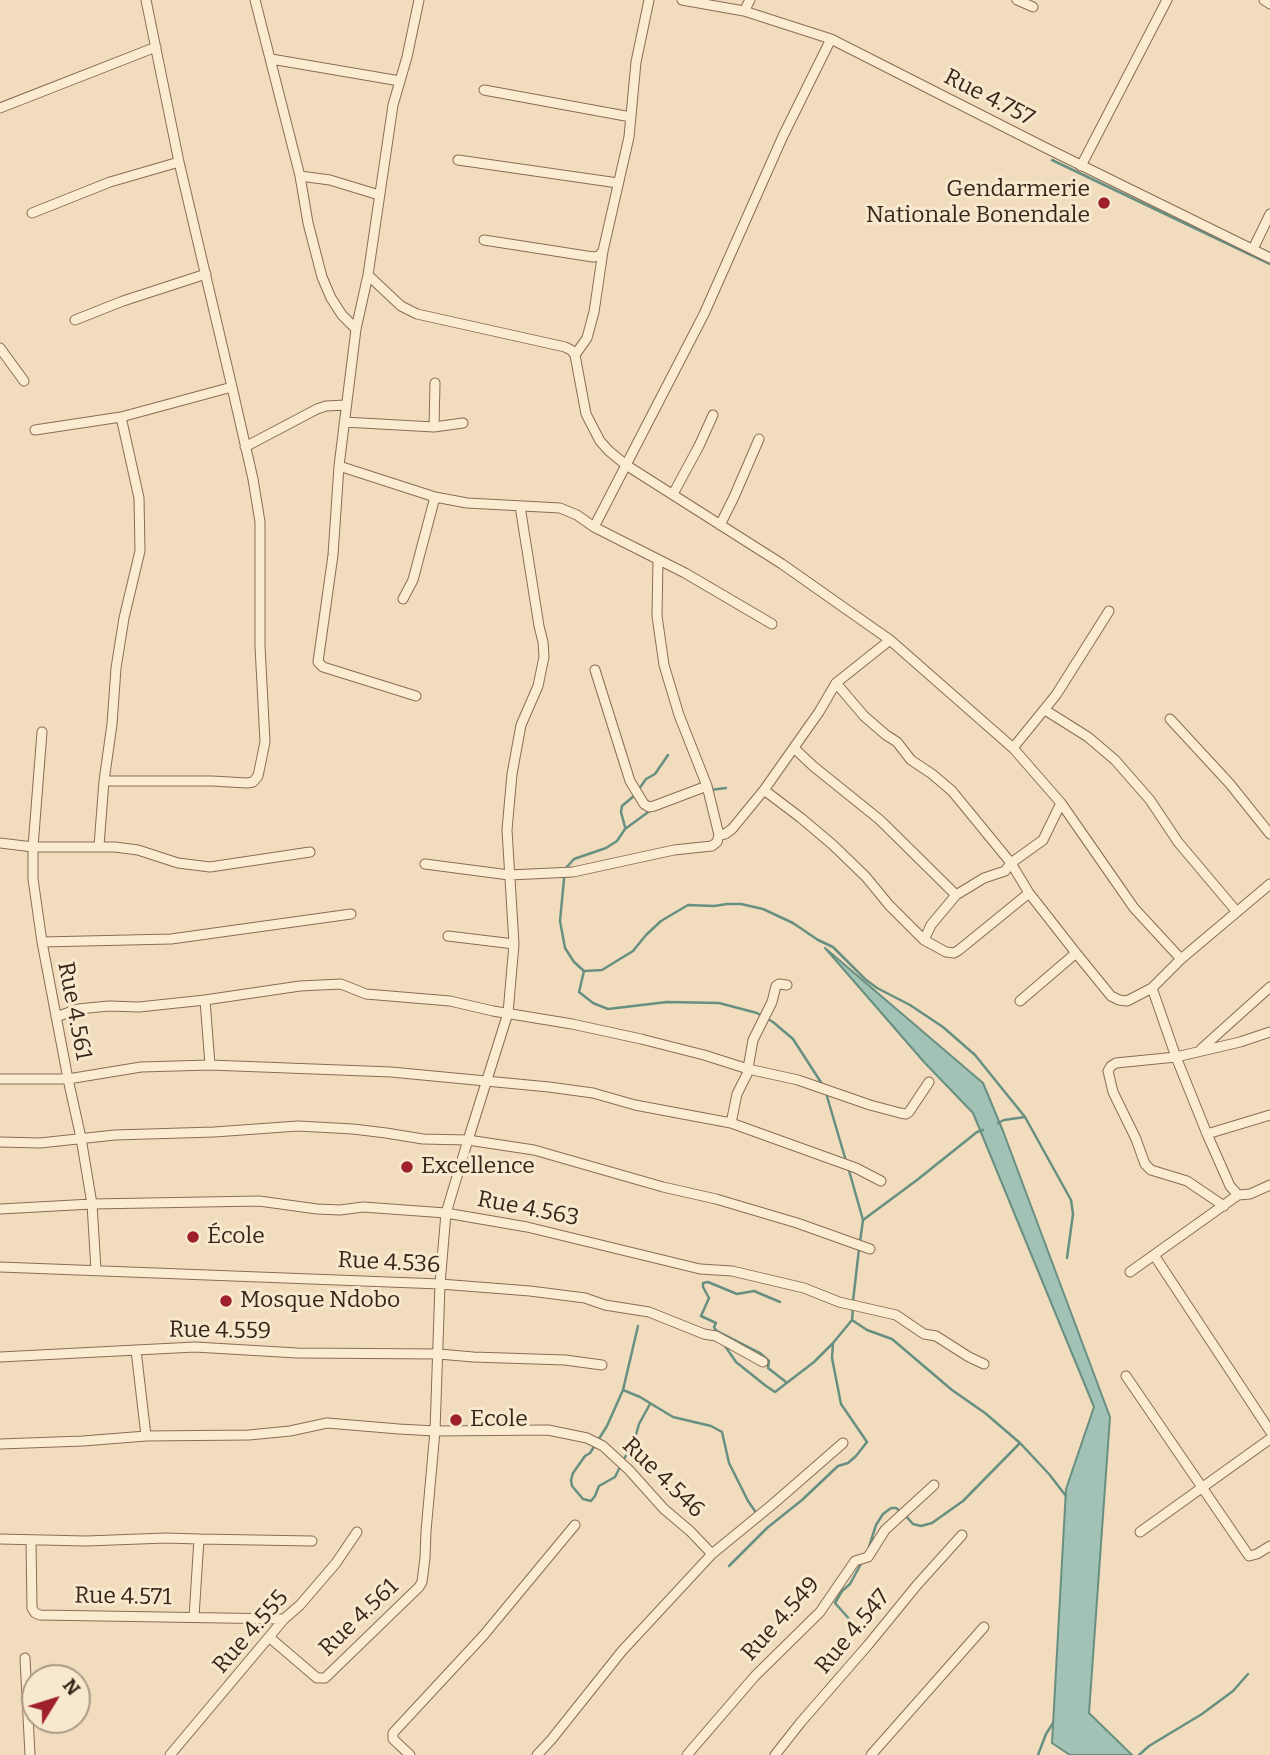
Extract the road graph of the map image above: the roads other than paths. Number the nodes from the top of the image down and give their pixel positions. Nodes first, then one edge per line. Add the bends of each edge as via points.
1 (146, 0) edge
2 (255, 0) edge
3 (419, 0) edge
4 (649, 0) edge
5 (682, 0) edge
6 (750, 0) edge
7 (1017, 0) edge
8 (1167, 0) edge
9 (1264, 0) edge
10 (1270, 5) edge
11 (1033, 7) dead end
12 (744, 11) junction
13 (831, 39) junction
14 (156, 47) junction
15 (271, 59) junction
16 (400, 80) junction
17 (484, 90) dead end
18 (0, 108) edge
19 (631, 117) junction
20 (458, 160) dead end
21 (179, 162) junction
22 (1082, 166) junction
23 (300, 176) junction
24 (618, 183) junction
25 (379, 195) junction
26 (32, 214) dead end
27 (1270, 215) edge
28 (484, 240) dead end
29 (1252, 249) junction
30 (603, 251) junction
31 (1270, 258) edge
32 (206, 274) junction
33 (368, 275) junction
34 (75, 320) dead end
35 (356, 329) junction
36 (0, 348) edge
37 (575, 355) junction
38 (24, 381) dead end
39 (435, 383) dead end
40 (232, 387) junction
41 (346, 405) junction
42 (713, 415) dead end
43 (121, 417) junction
44 (344, 422) junction
45 (463, 423) dead end
46 (433, 426) junction
47 (35, 429) dead end
48 (759, 439) dead end
49 (245, 447) junction
50 (626, 465) junction
51 (339, 466) junction
52 (673, 494) junction
53 (435, 497) junction
54 (520, 506) junction
55 (720, 525) junction
56 (594, 527) junction
57 (657, 559) junction
58 (403, 599) dead end
59 (1109, 611) dead end
60 (772, 624) dead end
61 (890, 640) junction
62 (595, 670) dead end
63 (836, 683) junction
64 (416, 696) dead end
65 (1045, 710) junction
66 (1170, 719) dead end
67 (42, 732) dead end
68 (794, 748) junction
69 (1013, 748) junction
70 (104, 781) junction
71 (707, 786) junction
72 (764, 790) junction
73 (1061, 803) junction
74 (1270, 834) edge
75 (719, 835) junction
76 (0, 843) edge
77 (99, 846) junction
78 (33, 847) junction
79 (310, 852) dead end
80 (1011, 863) junction
81 (425, 864) dead end
82 (509, 875) junction
83 (1270, 884) edge
84 (1029, 893) junction
85 (956, 895) junction
86 (1237, 912) junction
87 (351, 914) dead end
88 (448, 936) dead end
89 (924, 940) junction
90 (41, 942) junction
91 (514, 944) junction
92 (1076, 953) junction
93 (1181, 959) junction
94 (787, 985) dead end
95 (1270, 987) edge
96 (1152, 988) junction
97 (205, 1000) junction
98 (1020, 1001) dead end
99 (508, 1013) junction
100 (56, 1017) junction
101 (1270, 1032) edge
102 (1200, 1050) junction
103 (1176, 1057) junction
104 (210, 1065) junction
105 (748, 1069) junction
106 (0, 1079) edge
107 (68, 1079) junction
108 (486, 1081) junction
109 (929, 1082) dead end
110 (1270, 1115) edge
111 (731, 1123) junction
112 (1207, 1134) junction
113 (81, 1138) junction
114 (468, 1140) junction
115 (0, 1142) edge
116 (881, 1181) dead end
117 (1270, 1185) edge
118 (1238, 1195) junction
119 (92, 1204) junction
120 (1223, 1206) junction
121 (0, 1209) edge
122 (446, 1213) junction
123 (870, 1250) dead end
124 (1154, 1255) junction
125 (0, 1267) edge
126 (96, 1270) junction
127 (1129, 1272) dead end
128 (440, 1284) junction
129 (136, 1350) junction
130 (439, 1354) junction
131 (0, 1357) edge
132 (763, 1362) dead end
133 (984, 1364) dead end
134 (601, 1365) dead end
135 (1126, 1376) dead end
136 (435, 1430) junction
137 (1270, 1432) edge
138 (146, 1436) junction
139 (1270, 1439) edge
140 (843, 1443) dead end
141 (0, 1444) edge
142 (934, 1485) dead end
143 (1202, 1489) junction
144 (575, 1525) dead end
145 (357, 1532) dead end
146 (1140, 1532) dead end
147 (962, 1535) dead end
148 (0, 1539) edge
149 (199, 1539) junction
150 (31, 1541) junction
151 (312, 1541) dead end
152 (1270, 1546) edge
153 (712, 1554) junction
154 (194, 1617) junction
155 (284, 1619) junction
156 (984, 1627) dead end
157 (269, 1637) junction
158 (25, 1658) dead end
159 (30, 1755) edge
160 (170, 1755) edge
161 (410, 1755) edge
162 (537, 1755) edge
163 (687, 1755) edge
164 (775, 1755) edge
165 (872, 1755) edge

1 - 14 street
2 - 15 street
3 - 16 street
4 - 19 street
5 - 12 street, Rue 4.757
6 - 12 street
7 - 11 street
8 - 22 street
9 - 10 street
12 - 13 street, Rue 4.757
13 - 22 street, Rue 4.757
13 - 50 street via 704,314
14 - 18 street
14 - 21 street
15 - 16 street
15 - 23 street
16 - 25 street
17 - 19 street
19 - 24 street
20 - 24 street
21 - 26 street via 110,182
21 - 32 street
22 - 29 street, Rue 4.757
23 - 25 street
23 - 35 street via 322,277 331,298
24 - 30 street
25 - 33 street
27 - 29 street
28 - 30 street via 593,257
29 - 31 street, Rue 4.757
30 - 37 street via 594,312 587,338
32 - 34 street
32 - 40 street
33 - 35 street
33 - 37 street via 401,306 417,314 565,347
35 - 41 street
36 - 38 street
37 - 50 street via 586,414 600,441
39 - 46 street
40 - 43 street
40 - 49 street
41 - 44 street
41 - 49 street via 317,409
42 - 52 street
43 - 47 street
43 - 70 street via 139,498 141,551 124,618
44 - 46 street
44 - 51 street
45 - 46 street
48 - 55 street
49 - 70 street via 260,522 265,742 258,776 247,783
50 - 52 street
50 - 56 street
51 - 53 street
51 - 64 street via 318,662
52 - 55 street
53 - 54 street
53 - 58 street via 413,580
54 - 56 street via 560,508
54 - 82 street via 544,657 538,686 521,725 512,774
55 - 61 street
56 - 57 street
57 - 60 street
57 - 71 street via 657,616 664,665
59 - 65 street
61 - 63 street
61 - 69 street
62 - 71 street via 629,781 644,804 654,806
63 - 68 street
63 - 80 street via 911,760 952,791
65 - 69 street
65 - 86 street via 1115,760
66 - 74 street
67 - 78 street
68 - 72 street
68 - 85 street via 880,820
69 - 73 street
70 - 77 street
71 - 75 street
72 - 75 street via 732,829
72 - 89 street via 833,845
73 - 80 street via 1043,840
73 - 93 street via 1135,908
75 - 82 street via 712,846 573,872
76 - 78 street
77 - 78 street
77 - 79 street via 210,867
78 - 90 street
80 - 84 street
80 - 85 street via 1005,871
81 - 82 street
82 - 91 street
83 - 86 street
84 - 89 street via 954,954
84 - 92 street
85 - 89 street
86 - 93 street
87 - 90 street, Rue 4.561 via 171,939
88 - 91 street
90 - 100 street, Rue 4.561
91 - 99 street
92 - 96 street via 1119,1000
92 - 98 street
93 - 96 street
94 - 105 street via 776,986 753,1040
95 - 102 street
96 - 103 street
97 - 99 street via 341,984 366,994 450,1001
97 - 100 street via 78,1009
97 - 104 street
99 - 105 street via 641,1039
99 - 108 street
100 - 107 street, Rue 4.561
101 - 102 street
102 - 103 street
103 - 112 street
103 - 120 street via 1116,1063 1108,1070 1113,1092 1145,1164 1187,1181
104 - 107 street via 141,1067
104 - 108 street
105 - 109 street via 906,1114
105 - 111 street
106 - 107 street
107 - 113 street, Rue 4.561
108 - 111 street via 593,1093
108 - 114 street
110 - 112 street
111 - 116 street
112 - 118 street
113 - 114 street via 298,1126
113 - 115 street
113 - 119 street, Rue 4.561
114 - 122 street
114 - 123 street via 534,1150 716,1199
117 - 118 street
118 - 120 street
119 - 121 street, Rue 4.563
119 - 122 street, Rue 4.563 via 259,1201 317,1209
119 - 126 street, Rue 4.561
120 - 124 street
122 - 128 street
122 - 133 street, Rue 4.563 via 804,1287 849,1306 896,1315
124 - 127 street
124 - 137 street
125 - 126 street, Rue 4.536
126 - 128 street, Rue 4.536
128 - 130 street
128 - 132 street, Rue 4.536 via 585,1298 649,1312 716,1336
129 - 130 street, Rue 4.559 via 195,1347
129 - 131 street, Rue 4.559
129 - 138 street
130 - 134 street, Rue 4.559
130 - 136 street
135 - 143 street
136 - 138 street, Rue 4.546 via 327,1423 248,1435
136 - 153 street, Rue 4.546 via 548,1430 587,1437 613,1455
136 - 157 street, Rue 4.561 via 419,1587 325,1678 317,1678
138 - 141 street, Rue 4.546
139 - 143 street
140 - 153 street
142 - 163 street, Rue 4.549 via 885,1530 868,1556 855,1561 812,1621 755,1676
143 - 146 street
143 - 152 street via 1249,1556
144 - 161 street via 490,1628 393,1733 393,1739
145 - 155 street, Rue 4.555 via 337,1563
147 - 164 street, Rue 4.547
148 - 150 street
149 - 150 street
149 - 151 street
149 - 154 street
150 - 154 street, Rue 4.571 via 35,1613
153 - 162 street via 622,1651
154 - 155 street, Rue 4.571
155 - 157 street, Rue 4.555
156 - 165 street
157 - 160 street, Rue 4.555
158 - 159 street

